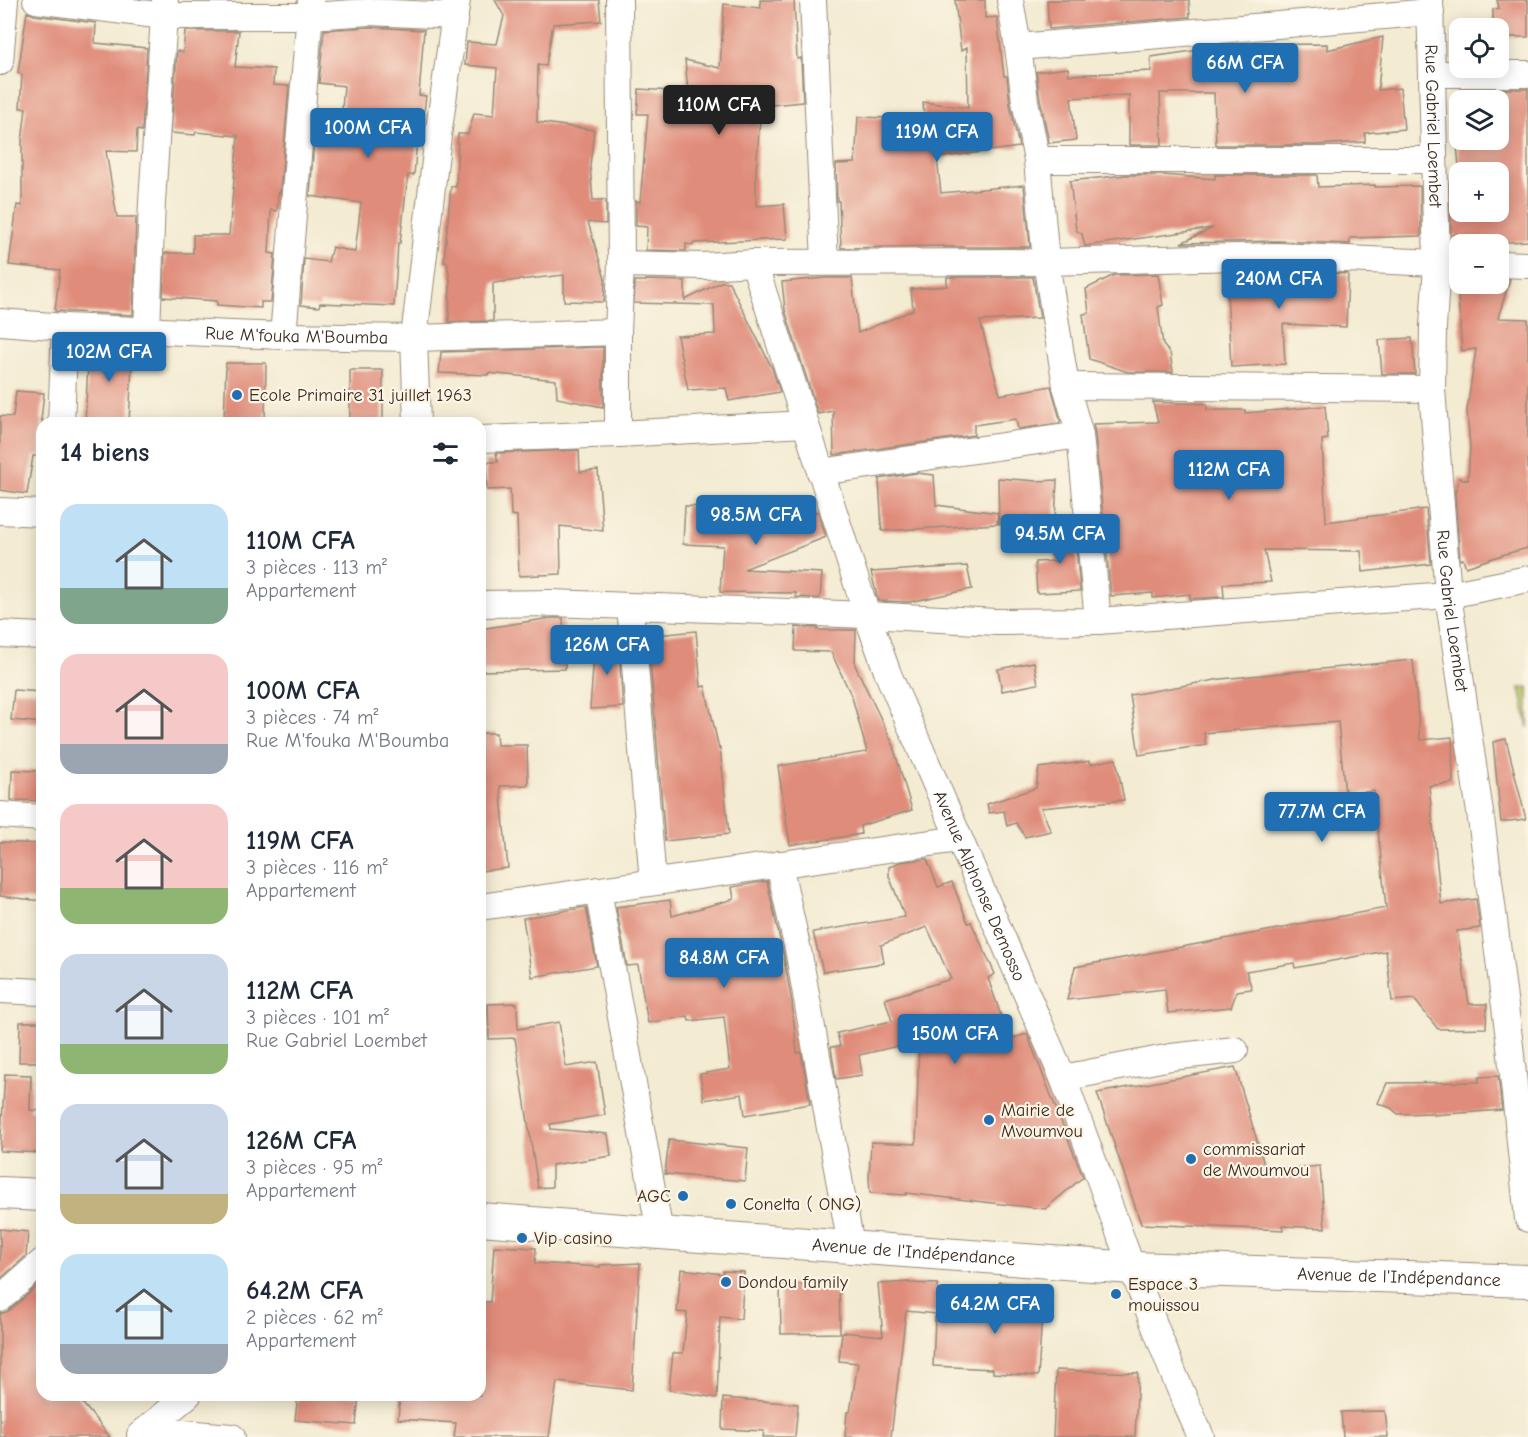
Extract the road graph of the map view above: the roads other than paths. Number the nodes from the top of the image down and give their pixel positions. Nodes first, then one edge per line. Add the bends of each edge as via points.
1 (5, 0) edge
2 (36, 0) edge
3 (619, 0) edge
4 (813, 0) edge
5 (1010, 0) edge
6 (1430, 6) edge
7 (164, 8) edge
8 (310, 8) edge
9 (456, 8) edge
10 (1018, 47) junction
11 (0, 62) edge
12 (1432, 74) junction
13 (1528, 74) edge
14 (1036, 160) junction
15 (1434, 160) junction
16 (825, 262) junction
17 (1046, 262) junction
18 (754, 263) junction
19 (621, 264) junction
20 (1448, 264) edge
21 (1509, 264) edge
22 (1528, 265) edge
23 (0, 322) edge
24 (65, 327) junction
25 (147, 330) junction
26 (618, 332) junction
27 (283, 336) junction
28 (414, 338) junction
29 (1066, 386) junction
30 (1432, 389) junction
31 (60, 417) edge
32 (417, 417) edge
33 (805, 424) junction
34 (618, 434) junction
35 (1080, 435) junction
36 (486, 439) edge
37 (820, 472) junction
38 (0, 511) edge
39 (36, 513) edge
40 (1528, 579) edge
41 (1448, 595) junction
42 (486, 604) edge
43 (630, 606) junction
44 (867, 615) junction
45 (1098, 621) junction
46 (0, 634) edge
47 (36, 636) edge
48 (0, 814) edge
49 (36, 817) edge
50 (959, 839) junction
51 (778, 864) junction
52 (653, 882) junction
53 (598, 890) junction
54 (486, 906) edge
55 (0, 990) edge
56 (36, 993) edge
57 (1234, 1050) dead end
58 (1063, 1078) junction
59 (0, 1193) edge
60 (36, 1196) edge
61 (486, 1219) edge
62 (1528, 1219) edge
63 (660, 1233) junction
64 (851, 1246) junction
65 (36, 1267) edge
66 (1132, 1268) junction
67 (1528, 1281) edge
68 (0, 1299) edge
69 (181, 1401) edge
70 (142, 1433) edge
71 (232, 1437) edge
72 (1201, 1437) edge

1 - 11 street
2 - 7 street
3 - 19 street
4 - 16 street
5 - 10 street
6 - 10 street
6 - 12 street, Rue Gabriel Loembet
7 - 8 street
7 - 25 street
8 - 9 street via 369,12
8 - 27 street
9 - 28 street
10 - 14 street
12 - 13 street
12 - 15 street, Rue Gabriel Loembet
14 - 15 street
14 - 17 street
15 - 20 street, Rue Gabriel Loembet
16 - 17 street
16 - 18 street
17 - 20 street via 1277,256
17 - 29 street
18 - 19 street
18 - 33 street, Avenue Alphonse Demosso
19 - 26 street
20 - 30 street, Rue Gabriel Loembet via 1433,327
21 - 22 street
23 - 24 street, Rue M'fouka M'Boumba
24 - 25 street, Rue M'fouka M'Boumba
24 - 31 street
25 - 27 street, Rue M'fouka M'Boumba
26 - 28 street, Rue M'fouka M'Boumba
26 - 34 street
27 - 28 street, Rue M'fouka M'Boumba
28 - 32 street
29 - 30 street
29 - 35 street
30 - 41 street, Rue Gabriel Loembet
33 - 34 street
33 - 37 street, Avenue Alphonse Demosso
34 - 36 street
35 - 37 street
35 - 45 street
37 - 44 street, Avenue Alphonse Demosso
38 - 39 street
40 - 41 street
41 - 45 street
41 - 62 street, Rue Gabriel Loembet via 1484,837
42 - 43 street
43 - 44 street
43 - 52 street
44 - 45 street via 996,622
44 - 50 street, Avenue Alphonse Demosso
46 - 47 street
48 - 49 street
50 - 51 street
50 - 58 street, Avenue Alphonse Demosso
51 - 52 street
51 - 64 street via 799,955
52 - 53 street
53 - 54 street
53 - 63 street
55 - 56 street
57 - 58 street via 1171,1057
58 - 66 street, Avenue Alphonse Demosso
59 - 60 street
61 - 63 street, Avenue de l'Indépendance
63 - 64 street, Avenue de l'Indépendance
64 - 66 street, Avenue de l'Indépendance
65 - 68 street
66 - 67 street, Avenue de l'Indépendance
66 - 72 street, Avenue Alphonse Demosso
69 - 70 street
70 - 71 street

